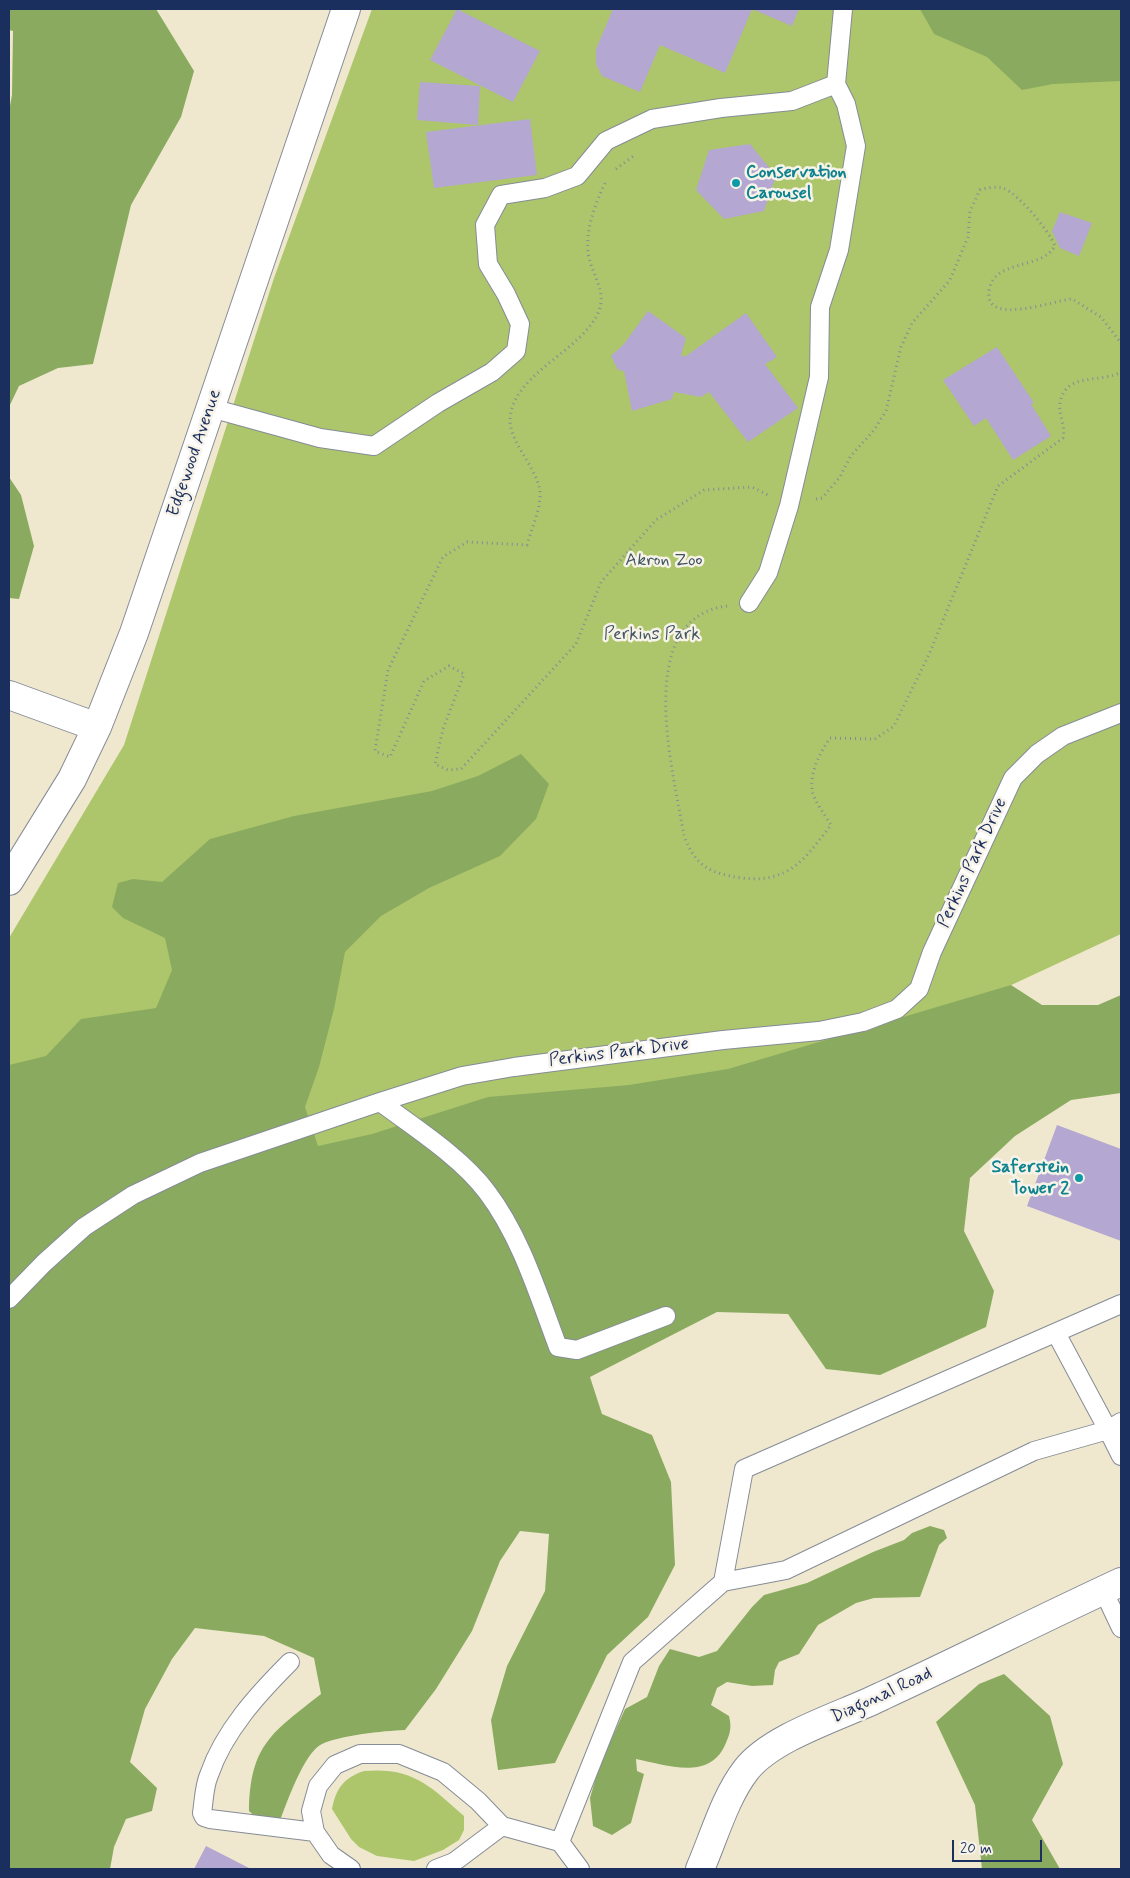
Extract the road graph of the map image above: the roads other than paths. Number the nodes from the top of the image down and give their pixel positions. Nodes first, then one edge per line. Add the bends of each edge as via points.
1 (346, 9) edge
2 (843, 9) edge
3 (836, 84) junction
4 (211, 408) junction
5 (749, 603) road end
6 (9, 695) edge
7 (1121, 713) edge
8 (97, 727) junction
9 (9, 881) edge
10 (380, 1102) junction
11 (9, 1299) edge
12 (1121, 1304) edge
13 (666, 1316) dead end
14 (1056, 1333) junction
15 (1115, 1426) edge
16 (1121, 1456) edge
17 (722, 1582) junction
18 (1112, 1586) edge
19 (1121, 1628) edge
20 (290, 1662) dead end
21 (502, 1826) junction
22 (315, 1832) junction
23 (560, 1842) junction
24 (351, 1869) edge
25 (436, 1869) edge
26 (580, 1869) edge
27 (700, 1869) edge

1 - 4 street, Edgewood Avenue
2 - 3 lane
3 - 4 lane via 792,101 652,119 606,141 577,176 545,188 501,195 485,225 488,264 520,324 516,351 492,372 374,446 320,438
3 - 5 lane via 846,104 856,146 839,250 820,307 819,376 789,506 768,573
4 - 8 street, Edgewood Avenue via 134,633
6 - 8 street
7 - 10 lane, Perkins Park Drive via 1063,736 1037,754 1013,778 932,952 919,989 898,1009 863,1022 819,1031 724,1040 462,1076
8 - 9 street, Edgewood Avenue via 72,779
10 - 11 lane, Perkins Park Drive via 200,1163 133,1195 84,1227
10 - 13 lane via 446,1151 487,1191 520,1247 558,1347 577,1350
12 - 14 lane
14 - 15 lane
14 - 17 lane via 744,1469
15 - 16 lane
15 - 17 lane via 1034,1452 786,1570
17 - 23 lane via 632,1662
18 - 19 lane
18 - 27 street, Diagonal Road via 767,1751 747,1768 734,1789
20 - 22 lane via 265,1688 220,1748 208,1776 202,1813 210,1819
21 - 22 lane via 443,1772 399,1754 360,1754 335,1765 318,1786 311,1811
21 - 23 lane
21 - 25 lane via 454,1862
22 - 24 lane via 331,1855
23 - 26 lane

